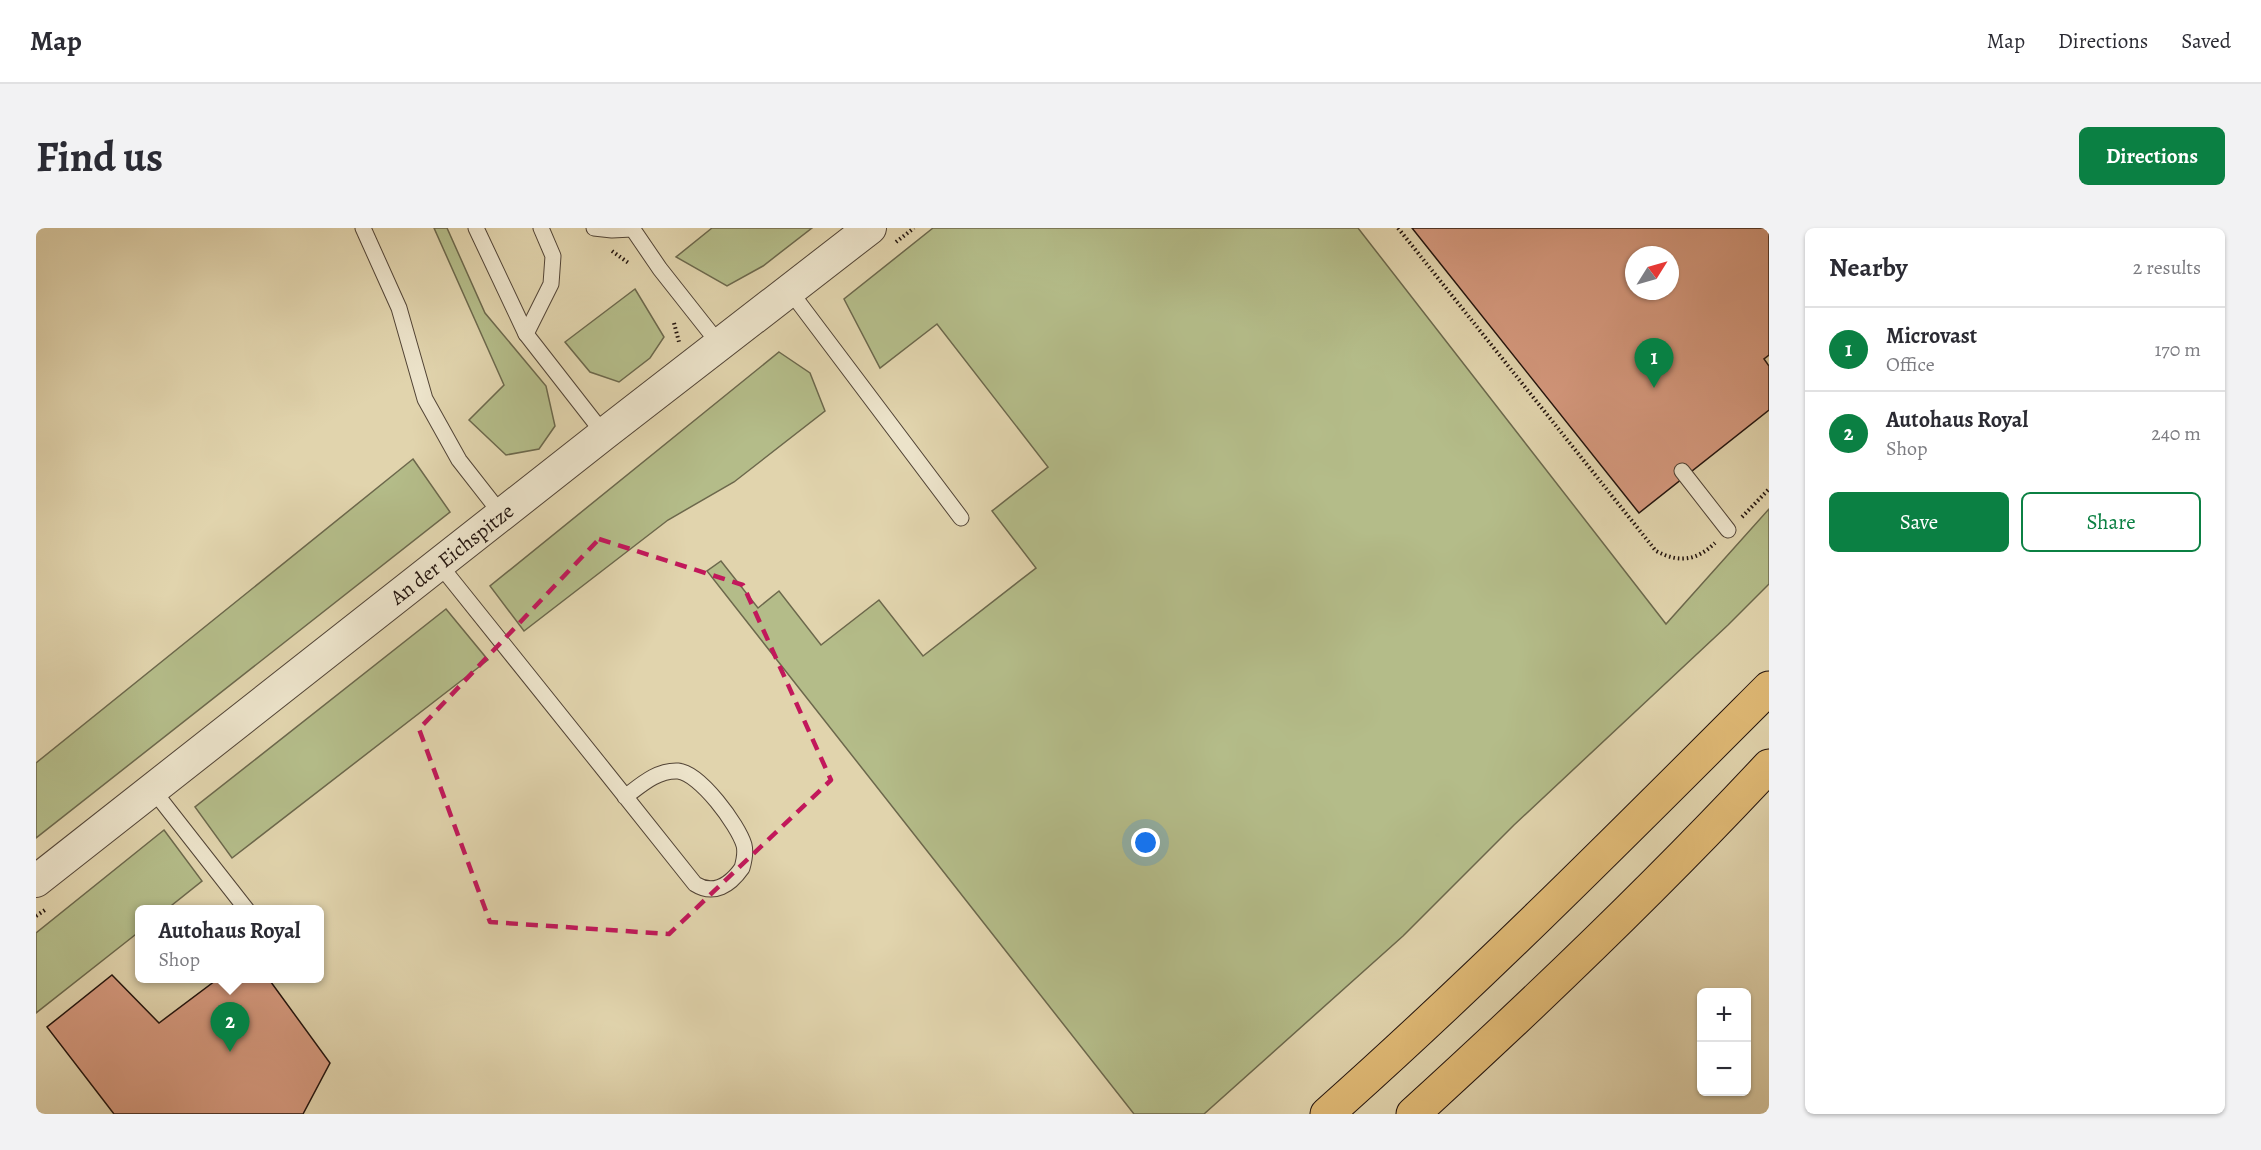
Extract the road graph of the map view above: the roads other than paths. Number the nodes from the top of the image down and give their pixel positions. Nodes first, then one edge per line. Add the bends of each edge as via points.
1 (363, 228) edge
2 (476, 228) edge
3 (541, 228) edge
4 (594, 228) edge
5 (632, 228) edge
6 (870, 228) edge
7 (790, 291) junction
8 (526, 334) junction
9 (720, 345) junction
10 (604, 434) junction
11 (1682, 471) dead end
12 (502, 515) junction
13 (961, 518) dead end
14 (1728, 530) road end
15 (439, 564) junction
16 (1769, 680) edge
17 (1769, 688) edge
18 (1734, 723) junction
19 (1769, 766) edge
20 (1769, 785) edge
21 (153, 789) junction
22 (625, 797) junction
23 (1717, 822) junction
24 (36, 881) edge
25 (244, 905) edge
26 (1327, 1114) edge
27 (1413, 1114) edge

1 - 12 lane via 399,308 425,399 459,460
2 - 8 lane
3 - 8 lane via 553,256 551,284
4 - 5 lane
5 - 9 lane
6 - 7 street, An der Eichspitze
7 - 9 street, An der Eichspitze
7 - 13 lane
8 - 10 lane
9 - 10 street, An der Eichspitze
10 - 12 street, An der Eichspitze
11 - 14 lane
12 - 15 street, An der Eichspitze
15 - 21 street, An der Eichspitze
15 - 22 lane
16 - 18 highway
17 - 18 highway
18 - 26 highway via 1500,955
19 - 23 highway
20 - 23 highway
21 - 24 street, An der Eichspitze
21 - 25 lane
22 - 22 lane via 703,889 721,888 742,868 744,847 739,834 690,774 658,774
23 - 27 highway

